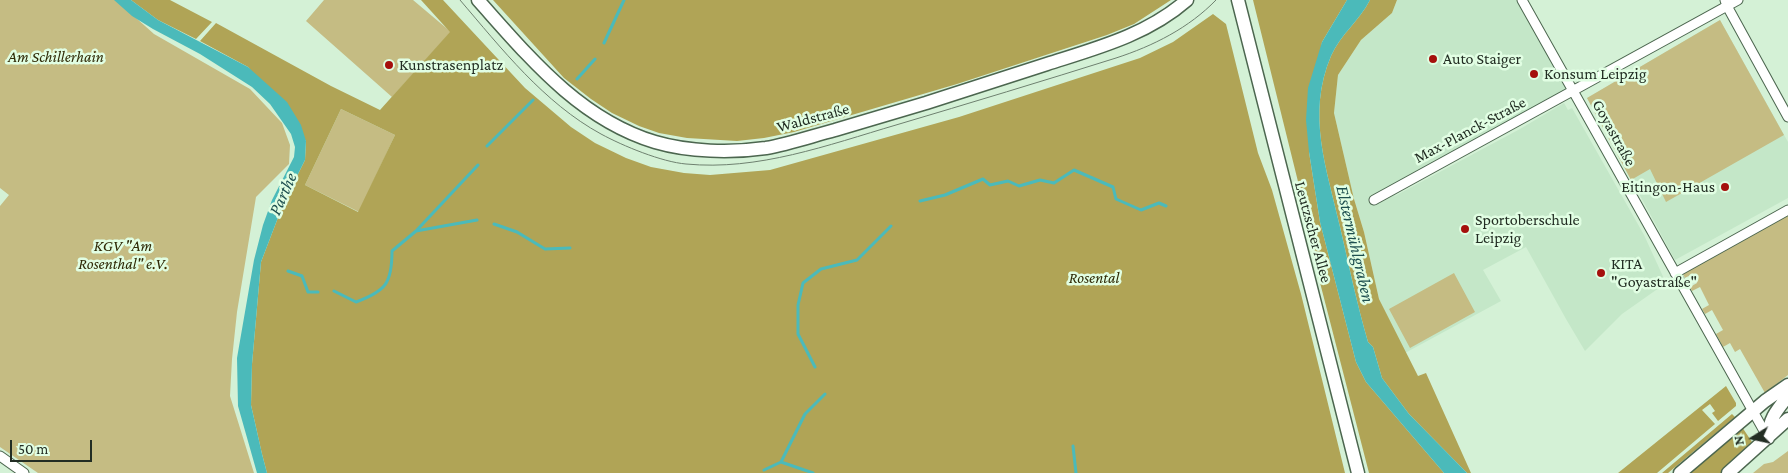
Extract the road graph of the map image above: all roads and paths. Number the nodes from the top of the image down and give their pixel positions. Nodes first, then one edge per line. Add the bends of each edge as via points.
1 (478, 0) edge
2 (1187, 0) edge
3 (1238, 0) edge
4 (1522, 0) edge
5 (1738, 0) edge
6 (1726, 3) edge
7 (1574, 92) junction
8 (1788, 117) edge
9 (1374, 200) dead end
10 (1788, 210) edge
11 (1675, 273) junction
12 (1788, 385) edge
13 (1788, 396) edge
14 (1753, 412) junction
15 (1788, 419) edge
16 (1768, 438) junction
17 (0, 456) edge
18 (24, 473) edge
19 (1358, 473) edge
20 (1680, 473) edge
21 (1728, 473) edge

1 - 2 main road, Waldstraße via 557,85 607,122 657,143 694,149 737,150 796,141 1111,44 1156,23
3 - 19 main road, Leutzscher Allee
4 - 7 street, Goyastraße
5 - 6 street, Max-Planck-Straße
6 - 7 street, Max-Planck-Straße
6 - 8 street
7 - 9 street, Max-Planck-Straße
7 - 11 street, Goyastraße
10 - 11 street
11 - 14 street, Goyastraße
12 - 14 main road
13 - 16 main road via 1774,414
14 - 16 street, Goyastraße
14 - 20 main road
15 - 16 main road
16 - 21 main road
17 - 18 street

